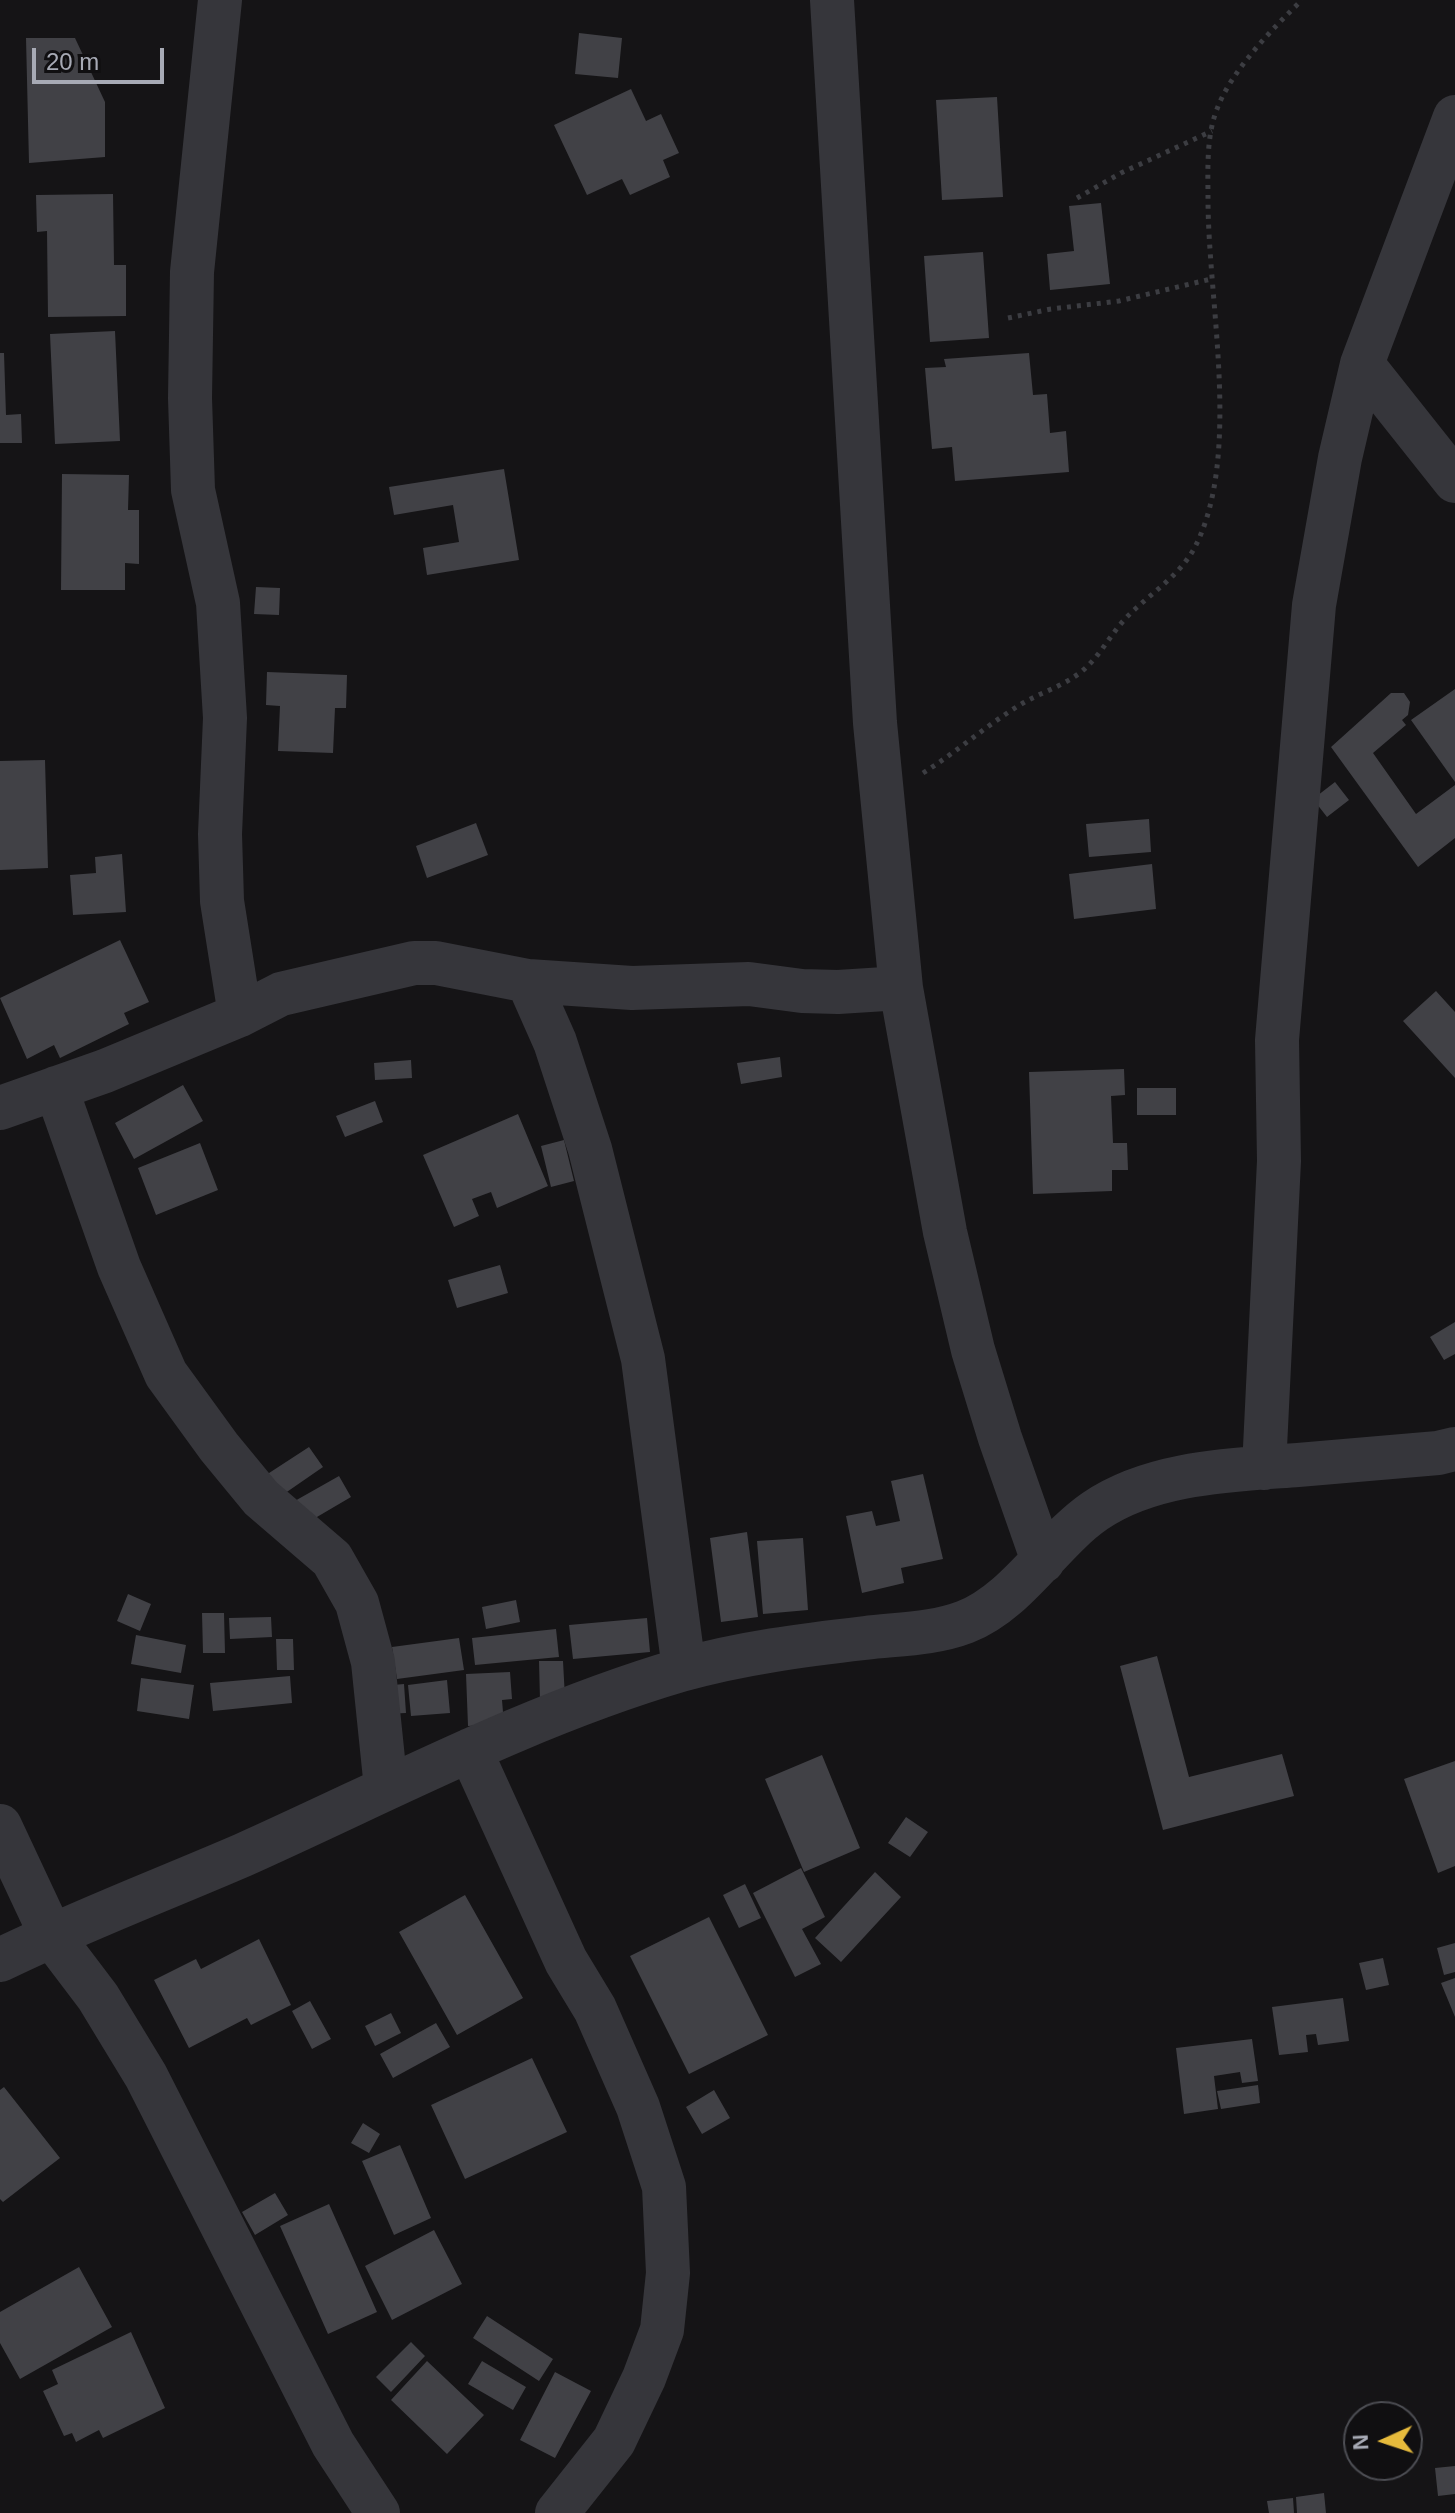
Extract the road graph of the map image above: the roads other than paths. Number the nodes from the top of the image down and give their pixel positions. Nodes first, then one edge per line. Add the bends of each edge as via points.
1 (220, 0) edge
2 (832, 0) edge
3 (1455, 117) edge
4 (1362, 364) junction
5 (1455, 481) edge
6 (528, 981) junction
7 (901, 988) junction
8 (240, 1015) junction
9 (56, 1088) junction
10 (0, 1108) edge
11 (1455, 1449) edge
12 (1264, 1468) junction
13 (1043, 1561) junction
14 (684, 1669) junction
15 (470, 1750) junction
16 (386, 1788) junction
17 (0, 1826) edge
18 (51, 1935) junction
19 (0, 1960) edge
20 (378, 2513) edge
21 (557, 2513) edge

1 - 8 street via 192,272 190,398 193,490 218,603 225,718 222,901
2 - 7 street via 875,723
3 - 4 street
4 - 5 street
4 - 12 street via 1314,605 1277,1040 1279,1161
6 - 7 street via 632,988 749,984 838,992
6 - 8 street via 414,963 281,994
6 - 14 street via 555,1042 590,1149 643,1359
7 - 13 street via 945,1232 973,1350
8 - 9 street
9 - 10 street
9 - 16 street via 119,1267 166,1374 261,1498 332,1559 357,1603 373,1662
11 - 12 street
12 - 13 street via 1179,1478 1115,1499 1075,1528
13 - 14 street via 987,1611 966,1622 787,1647
14 - 15 street via 561,1710
15 - 16 street
15 - 21 street via 566,1961 595,2009 638,2107 664,2187 668,2273 662,2330 614,2441
16 - 18 street
17 - 18 street
18 - 19 street
18 - 20 street via 98,1997 146,2076 333,2444

